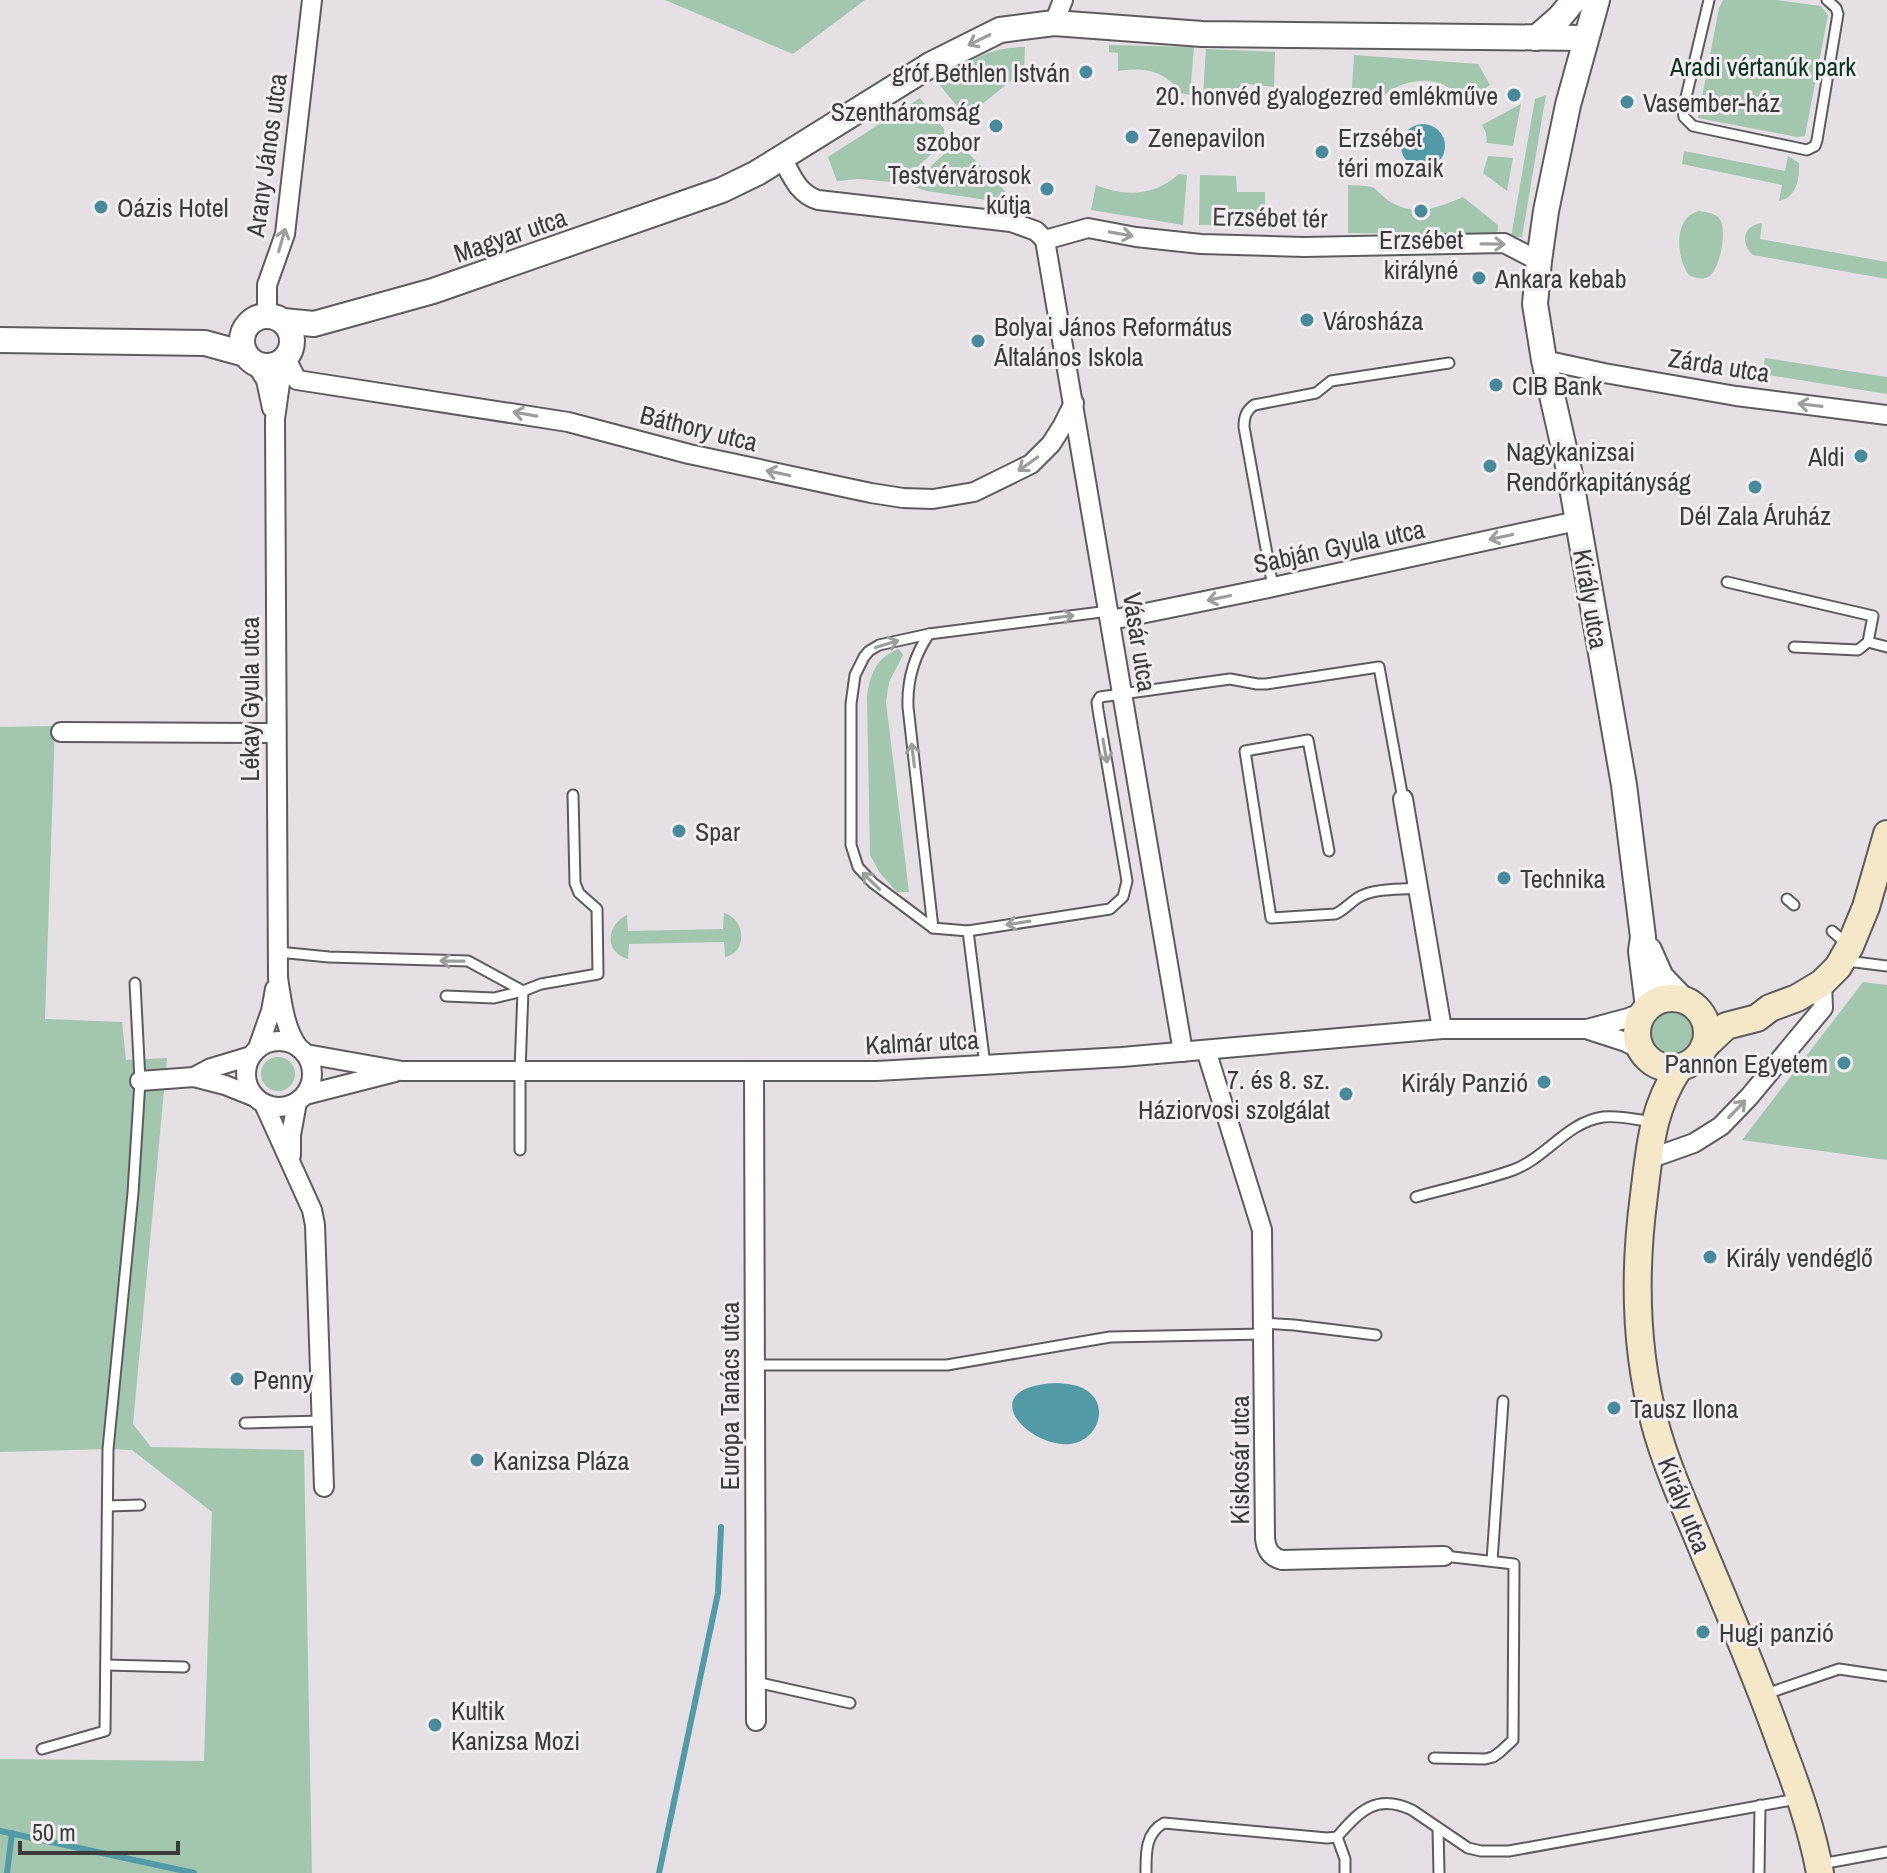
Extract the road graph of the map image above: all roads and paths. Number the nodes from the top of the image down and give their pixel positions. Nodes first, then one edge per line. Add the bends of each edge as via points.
1 (312, 0) edge
2 (1063, 0) edge
3 (1574, 0) edge
4 (1597, 0) edge
5 (1709, 0) edge
6 (1827, 0) edge
7 (1054, 23) junction
8 (1536, 38) junction
9 (1585, 38) junction
10 (782, 158) junction
11 (1045, 240) junction
12 (1539, 261) junction
13 (276, 338) junction
14 (0, 340) edge
15 (211, 343) junction
16 (250, 359) junction
17 (1544, 360) junction
18 (1449, 363) dead end
19 (1074, 403) junction
20 (1887, 415) edge
21 (275, 419) junction
22 (1577, 521) junction
23 (1727, 582) dead end
24 (1273, 587) junction
25 (1110, 616) junction
26 (929, 634) junction
27 (1868, 642) junction
28 (1794, 647) dead end
29 (1887, 647) edge
30 (1122, 694) junction
31 (61, 732) dead end
32 (275, 733) junction
33 (573, 795) dead end
34 (1403, 799) joint
35 (1887, 834) edge
36 (1329, 851) dead end
37 (1880, 882) edge
38 (1418, 888) junction
39 (933, 928) junction
40 (968, 931) junction
41 (1643, 937) junction
42 (1841, 946) junction
43 (278, 952) junction
44 (1887, 966) edge
45 (278, 978) junction
46 (135, 983) dead end
47 (1822, 983) junction
48 (523, 991) junction
49 (446, 996) dead end
50 (1691, 1005) junction
51 (1770, 1008) junction
52 (1646, 1010) junction
53 (1442, 1029) junction
54 (1587, 1029) junction
55 (1704, 1047) junction
56 (302, 1050) junction
57 (1206, 1050) junction
58 (254, 1052) junction
59 (1183, 1052) junction
60 (1644, 1054) junction
61 (985, 1065) junction
62 (1679, 1068) junction
63 (520, 1070) junction
64 (402, 1071) junction
65 (754, 1072) junction
66 (194, 1077) junction
67 (140, 1081) junction
68 (301, 1098) junction
69 (259, 1100) junction
70 (1654, 1121) junction
71 (520, 1150) dead end
72 (1661, 1155) junction
73 (292, 1166) junction
74 (1416, 1197) dead end
75 (1264, 1328) junction
76 (1376, 1335) dead end
77 (755, 1365) junction
78 (1503, 1401) dead end
79 (321, 1421) junction
80 (245, 1423) dead end
81 (324, 1487) dead end
82 (140, 1505) dead end
83 (108, 1506) junction
84 (1444, 1556) joint
85 (1492, 1561) junction
86 (106, 1665) junction
87 (184, 1667) dead end
88 (1887, 1676) edge
89 (756, 1682) junction
90 (1763, 1695) junction
91 (850, 1703) dead end
92 (756, 1721) dead end
93 (42, 1749) dead end
94 (1434, 1758) dead end
95 (1801, 1799) junction
96 (1760, 1805) junction
97 (1438, 1829) junction
98 (1337, 1837) junction
99 (1887, 1852) edge
100 (1819, 1869) edge
101 (1146, 1873) edge
102 (1345, 1873) edge
103 (1439, 1873) edge
104 (1759, 1873) edge

13 -> 1 street, Arany János utca via 267,285 285,234
2 - 7 street
3 - 8 street
4 - 9 street
5 - 6 lane via 1684,117 1693,126 1807,150 1817,140 1838,14
7 - 8 street via 1202,34
7 -> 10 street via 1000,30 979,39
8 - 9 street
9 - 12 street
10 - 11 street via 800,190 818,200 1011,222
10 - 13 street, Magyar utca via 722,190 433,291
11 -> 12 street, Erzsébet tér via 1088,228 1230,245 1504,243
11 - 19 street, Vásár utca
12 - 17 street, Király utca via 1535,304
13 - 15 street, Magyar utca
13 - 16 street via 272,367
13 - 16 street via 242,340
19 -> 13 street, Báthory utca via 1051,444 1031,464 974,492 903,498 689,454 568,422 297,380
13 - 21 street
14 - 15 street, Magyar utca
15 - 16 street, Magyar utca
16 - 21 street via 266,380
20 -> 17 street, Zárda utca via 1736,396
17 - 22 street, Király utca
18 - 24 lane via 1331,381 1316,393 1248,410 1244,427
19 - 25 street, Vásár utca
21 - 32 street, Lékay Gyula utca
22 -> 24 street, Sabján Gyula utca
22 - 41 street, Király utca via 1624,785
23 - 27 lane via 1873,616
24 -> 25 street, Sabján Gyula utca
26 -> 25 lane
25 - 30 street, Vásár utca
39 -> 26 lane via 907,693 915,655
39 -> 26 lane via 873,883 858,867 851,845 855,675 864,657 879,645
27 - 28 lane via 1858,650
27 - 29 lane
30 - 34 lane via 1230,679 1266,684 1379,667
30 -> 40 lane via 1097,702 1127,881 1123,897 1110,909
30 - 59 street, Vásár utca
31 - 32 street
32 - 43 street, Lékay Gyula utca
33 - 48 lane via 573,872 576,889 597,909 598,974
34 - 38 street
35 - 37 main road
36 - 38 lane via 1308,740 1245,751 1271,918 1335,914 1369,893
37 - 42 main road
38 - 53 street
39 - 40 lane
40 - 61 lane
41 - 50 street, Király utca via 1661,977
41 - 52 street, Király utca
42 - 44 lane
42 - 47 main road
43 - 45 street, Lékay Gyula utca
48 -> 43 lane via 468,961 404,963
45 - 56 street via 290,1036
45 - 58 street
46 - 67 lane
47 - 51 main road
72 -> 47 street via 1708,1136 1749,1097 1823,1008
48 - 49 lane via 494,998
48 - 63 lane
50 - 51 main road
50 - 52 main road via 1664,998
50 - 55 main road via 1707,1029
51 - 55 main road via 1757,1018 1726,1026
52 - 54 street, Kalmár utca
52 - 60 main road via 1637,1033
53 - 54 street, Kalmár utca
53 - 57 street, Kalmár utca
54 - 60 street, Kalmár utca
55 - 62 main road via 1694,1061
56 - 58 street via 278,1041
56 - 64 street, Kalmár utca
56 - 68 street via 312,1074
57 - 59 street, Kalmár utca
57 - 75 street via 1262,1230
58 - 66 street
58 - 69 street via 246,1077
59 - 61 street, Kalmár utca
60 - 62 main road via 1662,1067
60 - 70 main road, Király utca
61 - 65 street, Kalmár utca
62 - 70 main road, Király utca
63 - 64 street, Kalmár utca
63 - 65 street, Kalmár utca
63 - 71 lane
64 - 68 street, Kalmár utca
65 - 77 street, Európa Tanács utca
66 - 67 street
66 - 69 street
67 - 83 lane via 108,1449
68 - 69 street via 275,1107
68 - 73 street via 291,1135
69 - 73 street
70 - 72 main road, Király utca
70 - 74 lane via 1593,1119 1514,1170
72 - 90 main road, Király utca via 1639,1243 1638,1306 1649,1402 1671,1473
73 - 79 street via 315,1225
75 - 76 lane
75 - 77 lane via 1110,1337 947,1365
75 - 84 street, Kiskosár utca via 1269,1553 1282,1560
77 - 89 street, Európa Tanács utca
78 - 85 lane
79 - 80 lane
79 - 81 street
82 - 83 lane
83 - 86 lane
84 - 85 lane
85 - 94 lane via 1514,1564 1513,1740 1485,1759
86 - 87 lane
86 - 93 lane via 105,1731
88 - 90 lane via 1839,1669
89 - 91 lane
89 - 92 street, Európa Tanács utca
90 - 95 main road, Király utca
95 - 96 lane
95 - 100 main road, Király utca
96 - 97 lane via 1509,1851 1468,1848
96 - 104 lane
97 - 98 lane via 1403,1806 1381,1803 1355,1816
97 - 103 lane
98 - 101 lane via 1164,1823 1150,1836
98 - 102 lane
99 - 100 lane

